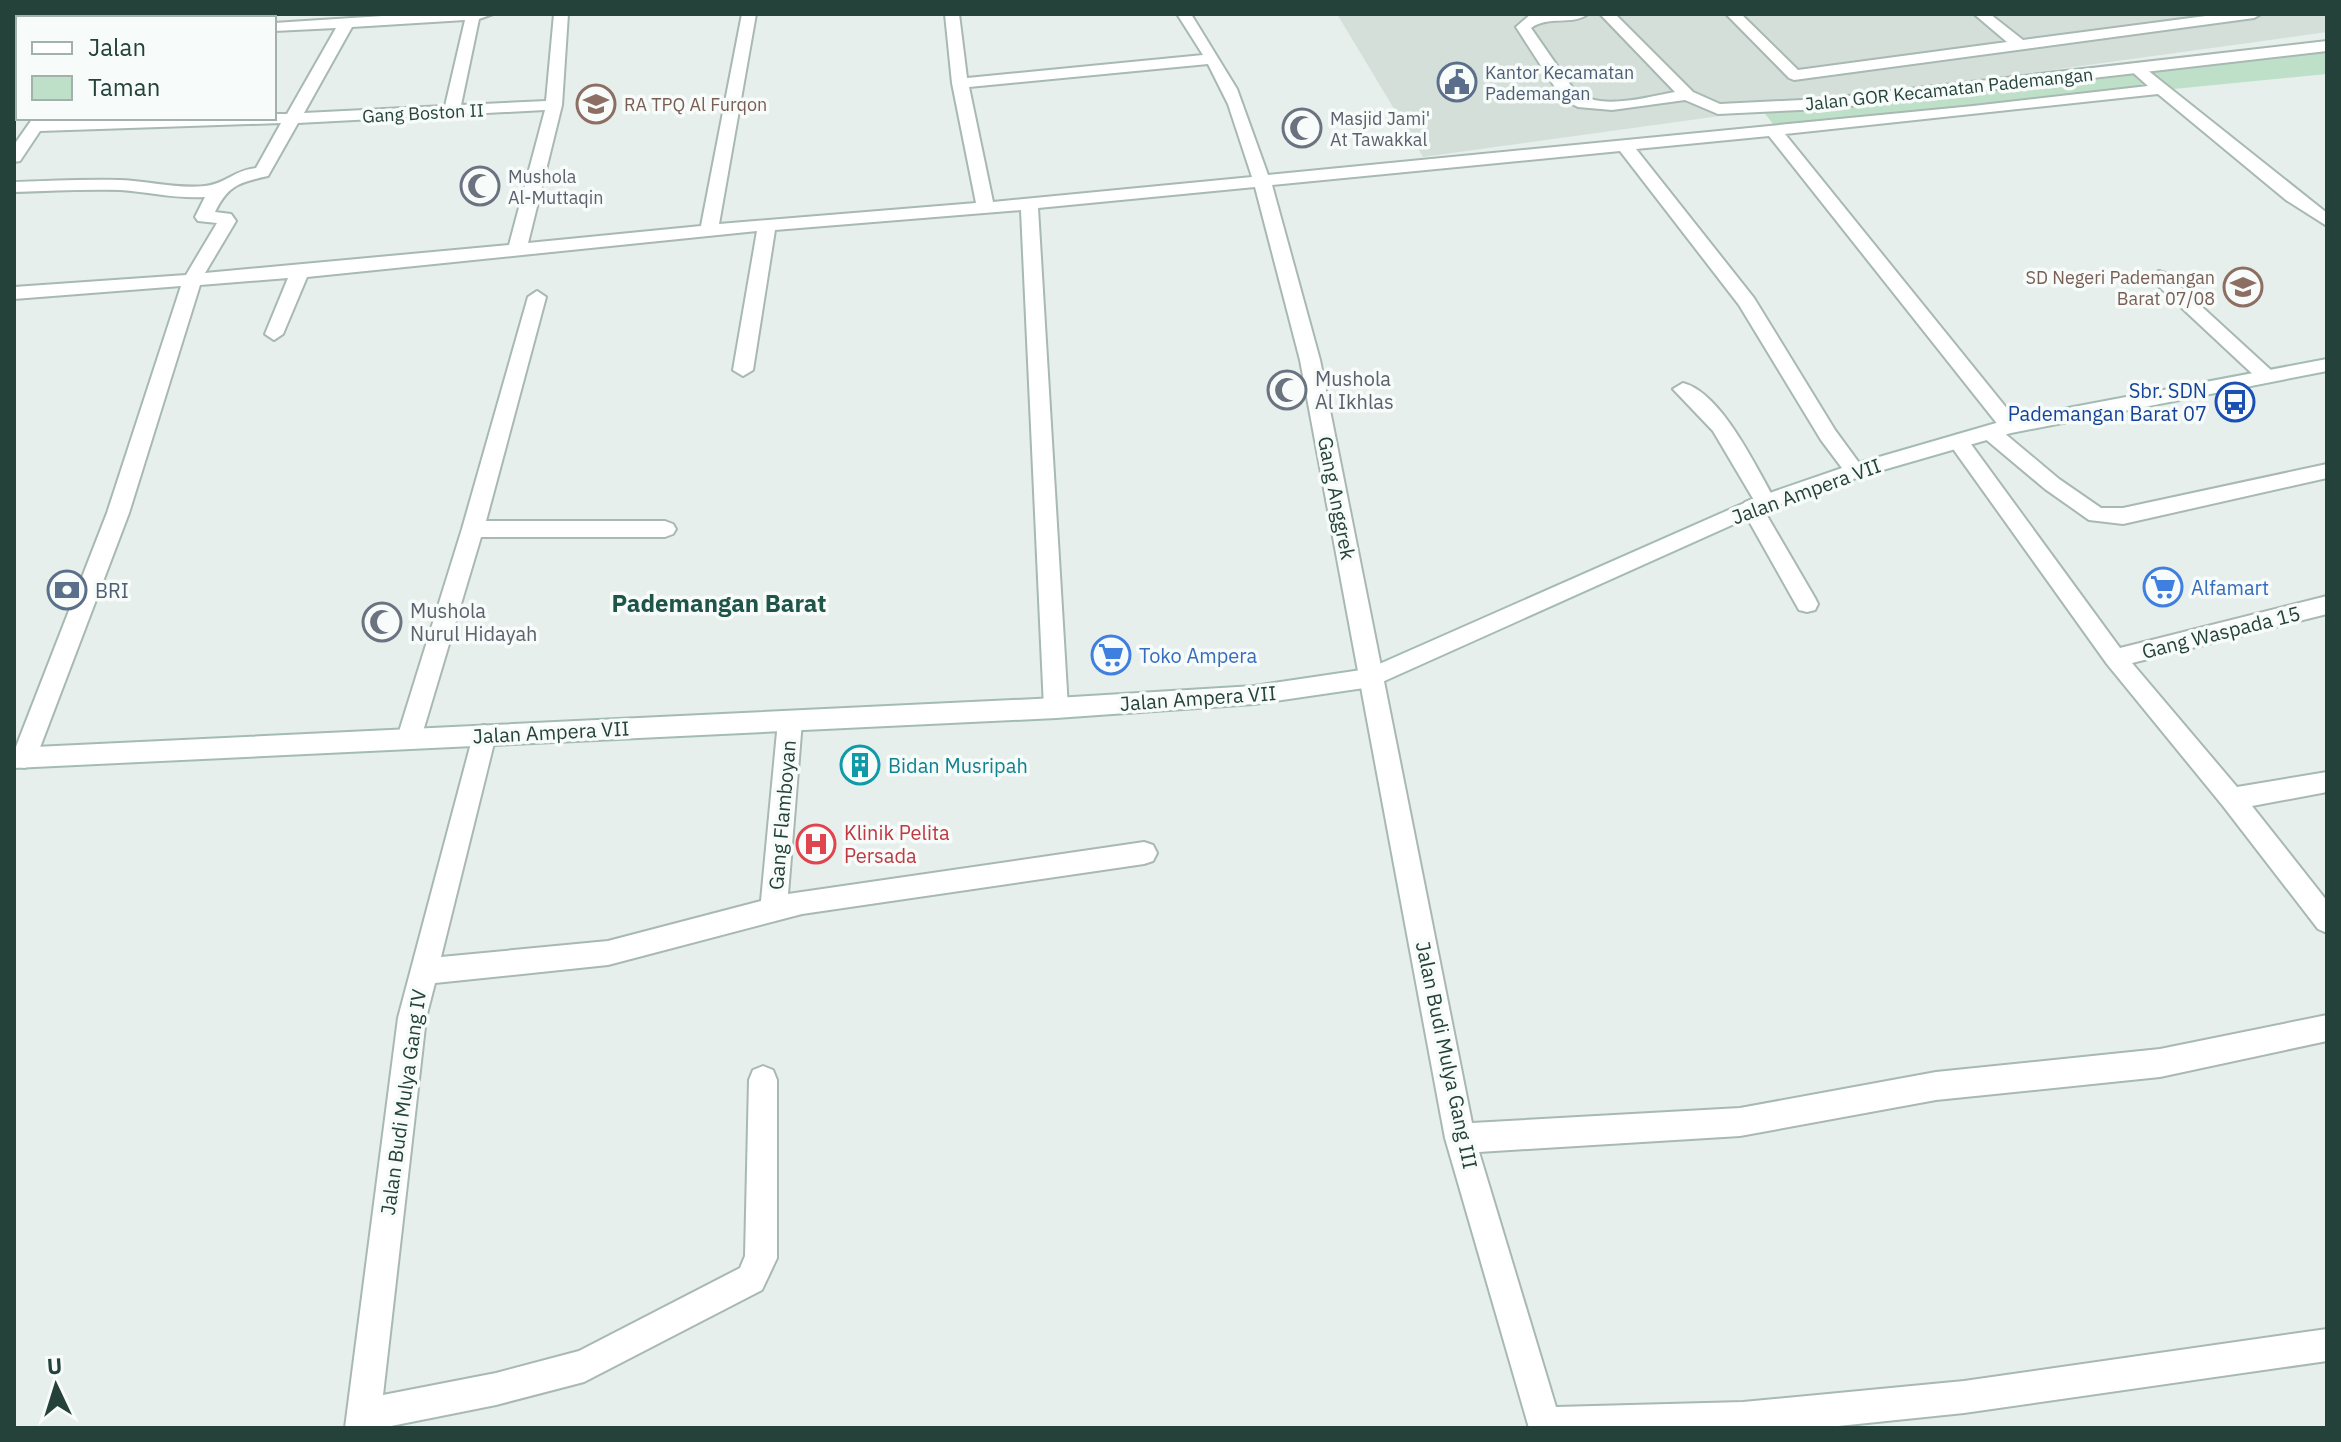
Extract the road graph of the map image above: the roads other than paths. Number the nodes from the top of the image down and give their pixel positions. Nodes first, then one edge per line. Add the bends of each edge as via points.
1 (561, 14) edge
2 (749, 14) edge
3 (952, 14) edge
4 (1184, 14) edge
5 (1581, 14) edge
6 (1607, 14) edge
7 (1733, 14) edge
8 (1981, 14) edge
9 (480, 15) edge
10 (2244, 15) edge
11 (314, 19) edge
12 (347, 22) junction
13 (276, 27) edge
14 (2020, 45) junction
15 (2327, 46) edge
16 (1213, 59) junction
17 (2138, 70) junction
18 (960, 83) junction
19 (2160, 87) junction
20 (1687, 95) junction
21 (554, 105) junction
22 (451, 112) junction
23 (276, 119) edge
24 (292, 119) junction
25 (207, 120) edge
26 (38, 122) edge
27 (1774, 131) junction
28 (1625, 146) junction
29 (14, 157) edge
30 (1262, 180) junction
31 (14, 187) edge
32 (217, 190) junction
33 (1029, 204) junction
34 (985, 207) junction
35 (2327, 221) edge
36 (767, 226) junction
37 (709, 230) junction
38 (517, 250) junction
39 (300, 272) junction
40 (2159, 277) dead end
41 (192, 280) junction
42 (14, 293) edge
43 (537, 297) dead end
44 (274, 334) dead end
45 (2327, 365) edge
46 (743, 370) dead end
47 (2266, 376) junction
48 (1683, 389) dead end
49 (2000, 429) junction
50 (1958, 441) junction
51 (1855, 471) junction
52 (2327, 471) edge
53 (1759, 504) junction
54 (473, 529) junction
55 (665, 529) dead end
56 (1807, 604) dead end
57 (2327, 605) edge
58 (2115, 658) junction
59 (1371, 678) junction
60 (1056, 708) junction
61 (790, 721) junction
62 (484, 735) junction
63 (409, 738) junction
64 (19, 758) edge
65 (2327, 782) edge
66 (2232, 799) junction
67 (1144, 853) dead end
68 (774, 908) junction
69 (2327, 921) edge
70 (422, 972) junction
71 (2327, 1028) edge
72 (763, 1080) dead end
73 (1460, 1138) junction
74 (2327, 1345) edge
75 (363, 1422) edge
76 (1545, 1426) edge

1 - 21 street
2 - 37 street
3 - 18 street
4 - 16 street, Gang Anggrek
5 - 20 street via 1536,17 1523,27 1574,98 1603,105
6 - 20 street, Jalan GOR Kecamatan Pademangan
7 - 14 street via 1794,75
8 - 14 street
9 - 12 street
9 - 22 street
10 - 14 street
11 - 12 street
11 - 13 street
12 - 24 street
15 - 17 street, Jalan GOR Kecamatan Pademangan
16 - 18 street
16 - 30 street, Gang Anggrek via 1234,94
17 - 19 street
17 - 20 street, Jalan GOR Kecamatan Pademangan via 1761,109 1718,109
18 - 34 street
19 - 27 street
19 - 35 street
21 - 22 street, Gang Boston II
21 - 38 street
22 - 24 street, Gang Boston II
23 - 24 street, Gang Boston II
24 - 32 street via 262,172 240,175
25 - 26 street, Gang Boston II
26 - 29 street
27 - 28 street
27 - 49 street
28 - 30 street
28 - 51 street via 1747,302
30 - 33 street
30 - 59 street, Gang Anggrek via 1310,360
31 - 32 street
32 - 41 street via 204,217 228,218
33 - 34 street
33 - 60 street
34 - 36 street
36 - 37 street
36 - 46 street
37 - 38 street
38 - 39 street
39 - 41 street
39 - 44 street
40 - 47 street
41 - 42 street
41 - 64 street via 118,513
43 - 54 street
45 - 47 street, Jalan Ampera VII
47 - 49 street, Jalan Ampera VII
48 - 53 street via 1720,425
49 - 50 street, Jalan Ampera VII
49 - 52 street via 2052,484 2097,515 2123,516
50 - 51 street, Jalan Ampera VII
50 - 58 street
51 - 53 street, Jalan Ampera VII
53 - 56 street
53 - 59 street, Jalan Ampera VII
54 - 55 street
54 - 63 street
57 - 58 street, Gang Waspada 15
58 - 66 street
59 - 60 street, Jalan Ampera VII via 1254,695
59 - 73 street, Jalan Budi Mulya Gang III
60 - 61 street, Jalan Ampera VII
61 - 62 street, Jalan Ampera VII
61 - 68 street, Gang Flamboyan
62 - 63 street, Jalan Ampera VII
62 - 70 street, Jalan Budi Mulya Gang IV
63 - 64 street, Jalan Ampera VII
65 - 66 street
66 - 69 street
67 - 68 street
68 - 70 street via 608,953
70 - 75 street, Jalan Budi Mulya Gang IV
71 - 73 street via 2160,1063 1936,1086 1740,1122
72 - 75 street via 761,1258 751,1279 584,1366
73 - 76 street, Jalan Budi Mulya Gang III
74 - 76 street via 1964,1397 1743,1419

